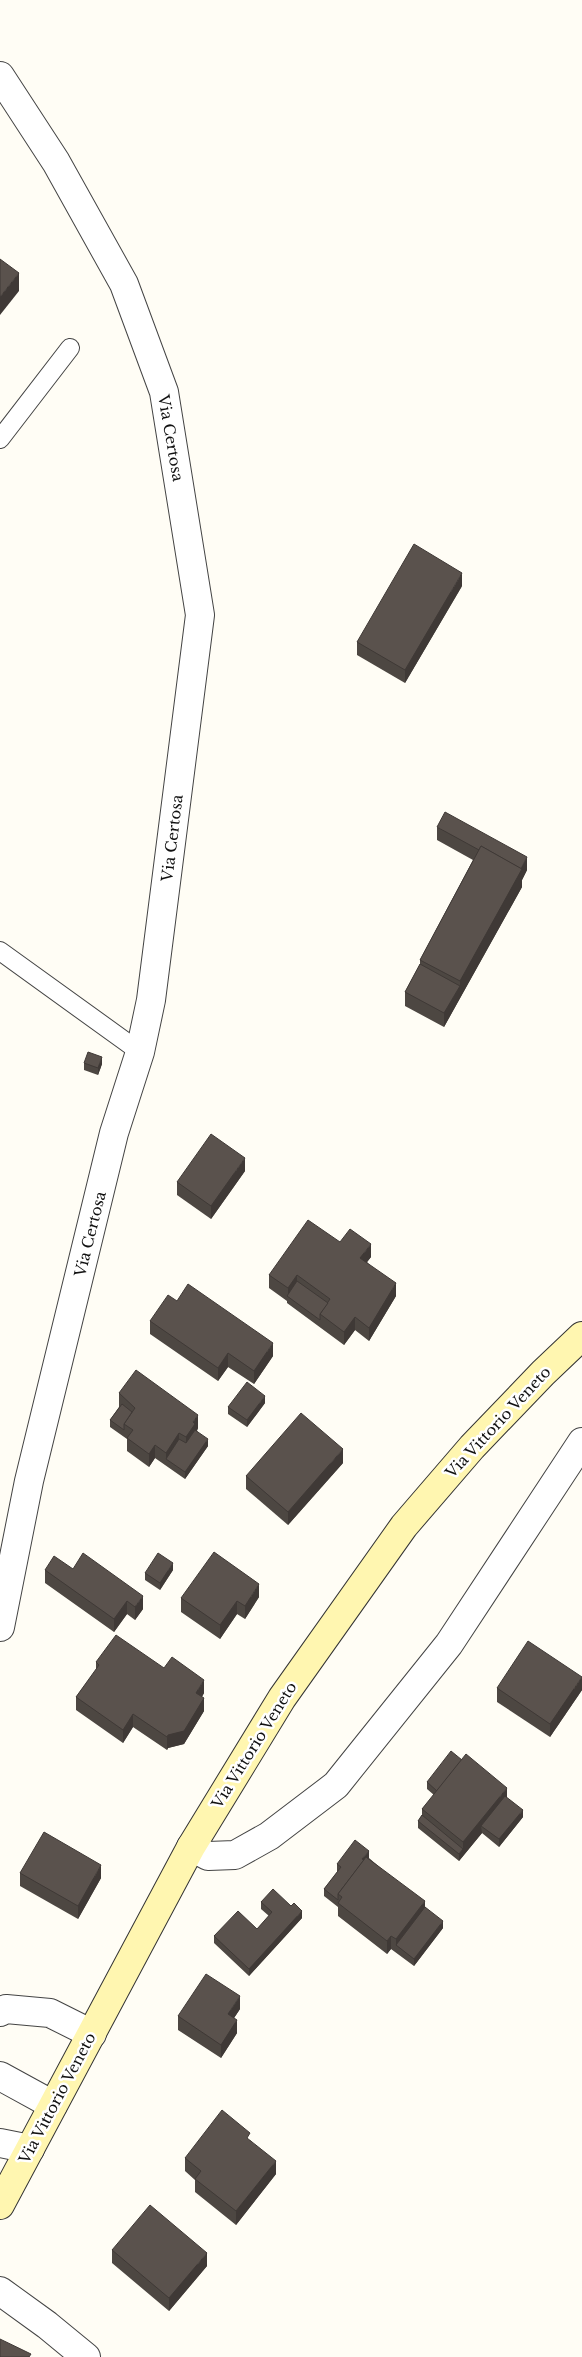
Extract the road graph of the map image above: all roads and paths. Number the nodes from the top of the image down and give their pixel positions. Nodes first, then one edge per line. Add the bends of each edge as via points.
1 (0, 76) edge
2 (70, 348) dead end
3 (0, 439) edge
4 (0, 951) edge
5 (140, 1052) junction
6 (582, 1336) edge
7 (582, 1442) edge
8 (0, 1627) edge
9 (191, 1847) junction
10 (0, 2012) edge
11 (92, 2034) junction
12 (0, 2076) edge
13 (53, 2105) junction
14 (0, 2143) edge
15 (30, 2149) junction
16 (0, 2205) edge
17 (0, 2291) edge
18 (86, 2357) edge

1 - 5 street, Via Certosa via 56,162 124,284 161,383 200,615 151,1000
2 - 3 lane
4 - 5 lane
5 - 8 street, Via Certosa via 114,1133 29,1481
6 - 9 main road, Via Vittorio Veneto via 472,1447 404,1526 282,1698
7 - 9 street via 449,1644 336,1784 269,1836 235,1855 208,1856
9 - 11 main road, Via Vittorio Veneto
10 - 11 street via 6,2009 50,2012
11 - 13 main road, Via Vittorio Veneto
12 - 13 street
13 - 15 main road, Via Vittorio Veneto
14 - 15 street
15 - 16 main road, Via Vittorio Veneto
17 - 18 street

